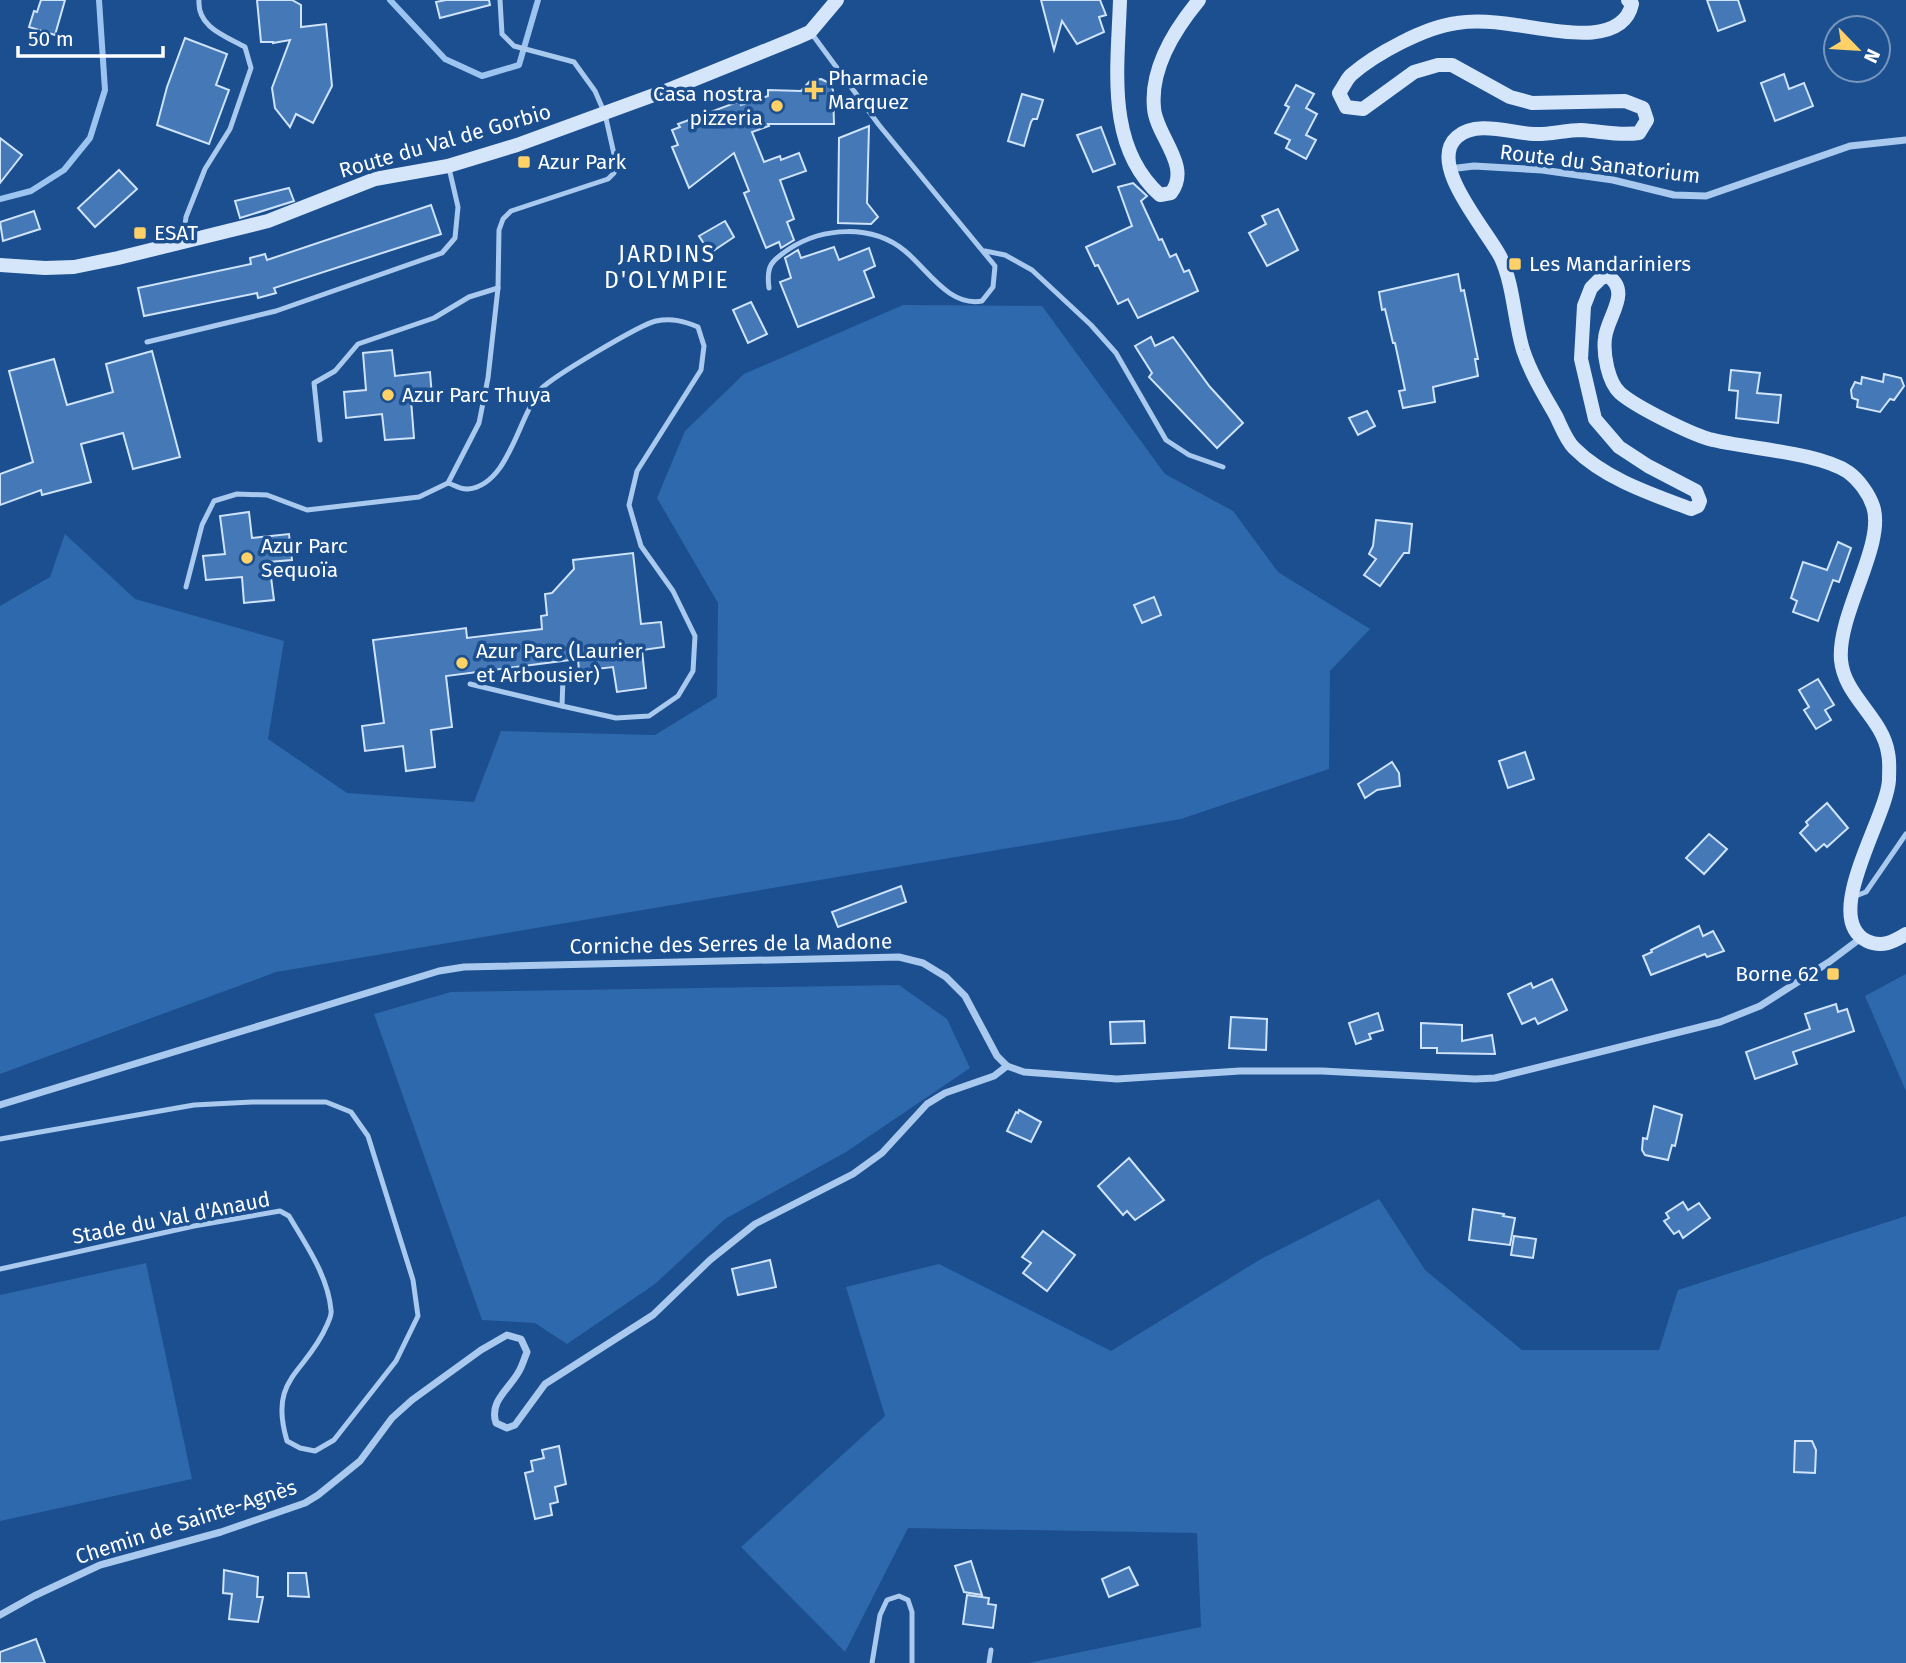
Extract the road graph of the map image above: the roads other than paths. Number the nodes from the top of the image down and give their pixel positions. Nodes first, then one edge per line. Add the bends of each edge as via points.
1 (199, 0) edge
2 (500, 0) edge
3 (837, 0) edge
4 (1119, 0) edge
5 (1199, 0) edge
6 (1629, 0) edge
7 (810, 32) junction
8 (605, 114) junction
9 (1906, 140) edge
10 (448, 166) junction
11 (1449, 169) junction
12 (182, 243) junction
13 (984, 251) junction
14 (0, 265) edge
15 (498, 288) junction
16 (769, 288) dead end
17 (147, 342) dead end
18 (320, 440) dead end
19 (1223, 467) dead end
20 (448, 483) junction
21 (186, 587) dead end
22 (563, 678) dead end
23 (470, 684) dead end
24 (562, 706) junction
25 (1906, 834) edge
26 (1850, 898) junction
27 (1906, 934) edge
28 (1861, 938) junction
29 (1007, 1066) junction
30 (0, 1105) edge
31 (0, 1139) edge
32 (0, 1269) edge
33 (0, 1615) edge
34 (991, 1650) dead end
35 (873, 1663) edge
36 (912, 1663) edge
37 (989, 1663) edge

1 - 12 lane via 205,24 245,47 251,68 229,129 205,169 186,217
2 - 8 lane via 502,34 514,46 574,62
3 - 7 street, Route du Val de Gorbio
4 - 5 street via 1117,106 1134,163 1160,195 1171,194 1178,184 1178,169 1153,110 1155,82 1166,48
6 - 11 street via 1629,14 1621,24 1601,31 1564,34 1491,22 1455,23 1388,50 1349,76 1339,93 1346,107 1363,109 1414,72 1452,65 1510,97 1532,103 1625,102 1643,108 1647,120 1639,133 1622,136 1580,130 1463,132 1447,153
7 - 8 street, Route du Val de Gorbio
7 - 13 lane via 879,125
8 - 10 street, Route du Val de Gorbio
8 - 15 lane via 614,173 608,179 511,211 499,230
9 - 11 street, Route du Sanatorium via 1850,146 1706,196 1674,195 1542,170
10 - 12 street, Route du Val de Gorbio via 375,179 268,221
10 - 17 lane via 458,207 455,238 442,253 276,311
11 - 26 street via 1501,258 1533,375 1573,447 1599,468 1691,509 1700,501 1696,491 1619,447 1595,419 1581,359 1584,306 1591,288 1608,276 1619,289 1605,337 1607,366 1616,390 1633,403 1707,438 1821,461 1848,472 1863,486 1874,508 1874,536 1841,637 1841,662 1848,685 1872,718 1888,752 1889,782
12 - 14 street, Route du Val de Gorbio via 75,267
13 - 16 lane via 995,266 993,287 982,301 971,303 941,287 902,249 845,230 801,242 785,252 771,264
13 - 19 lane via 1005,255 1032,270 1091,325 1116,353 1166,440 1189,456
15 - 18 lane via 358,344 335,371 314,383
15 - 20 lane via 479,423
20 - 21 lane via 419,498 307,510 267,495 237,494 214,501 202,525
20 - 24 lane via 465,490 491,477 506,461 527,408 561,373 654,321 683,320 698,327 704,346 701,370 637,471 629,505 641,546 673,591 695,636 693,671 678,696 649,716 616,718
22 - 24 lane
23 - 24 lane
25 - 26 lane via 1866,892
26 - 28 street via 1849,919
27 - 28 street via 1888,944
28 - 29 street via 1760,1006 1720,1023 1495,1078 1240,1071 1117,1079 1024,1072
29 - 30 street, Corniche des Serres de la Madone via 965,996 923,963 899,957 464,967 400,982
29 - 33 street, Chemin de Sainte-Agnès via 927,1104 881,1153 853,1174 755,1224 653,1315 545,1384 515,1425 507,1428 496,1423 493,1414 527,1352 521,1339 508,1335 412,1400 392,1418 360,1461 305,1503 100,1566
31 - 32 lane, Stade du Val d'Anaud via 194,1105 326,1102 351,1112 369,1136 413,1280 418,1315 396,1361 334,1440 315,1451 287,1441 280,1419 282,1394 323,1335 332,1312 324,1279 289,1216 280,1211 194,1226
34 - 37 lane
35 - 36 lane via 880,1615 887,1600 899,1596 908,1600 912,1612

